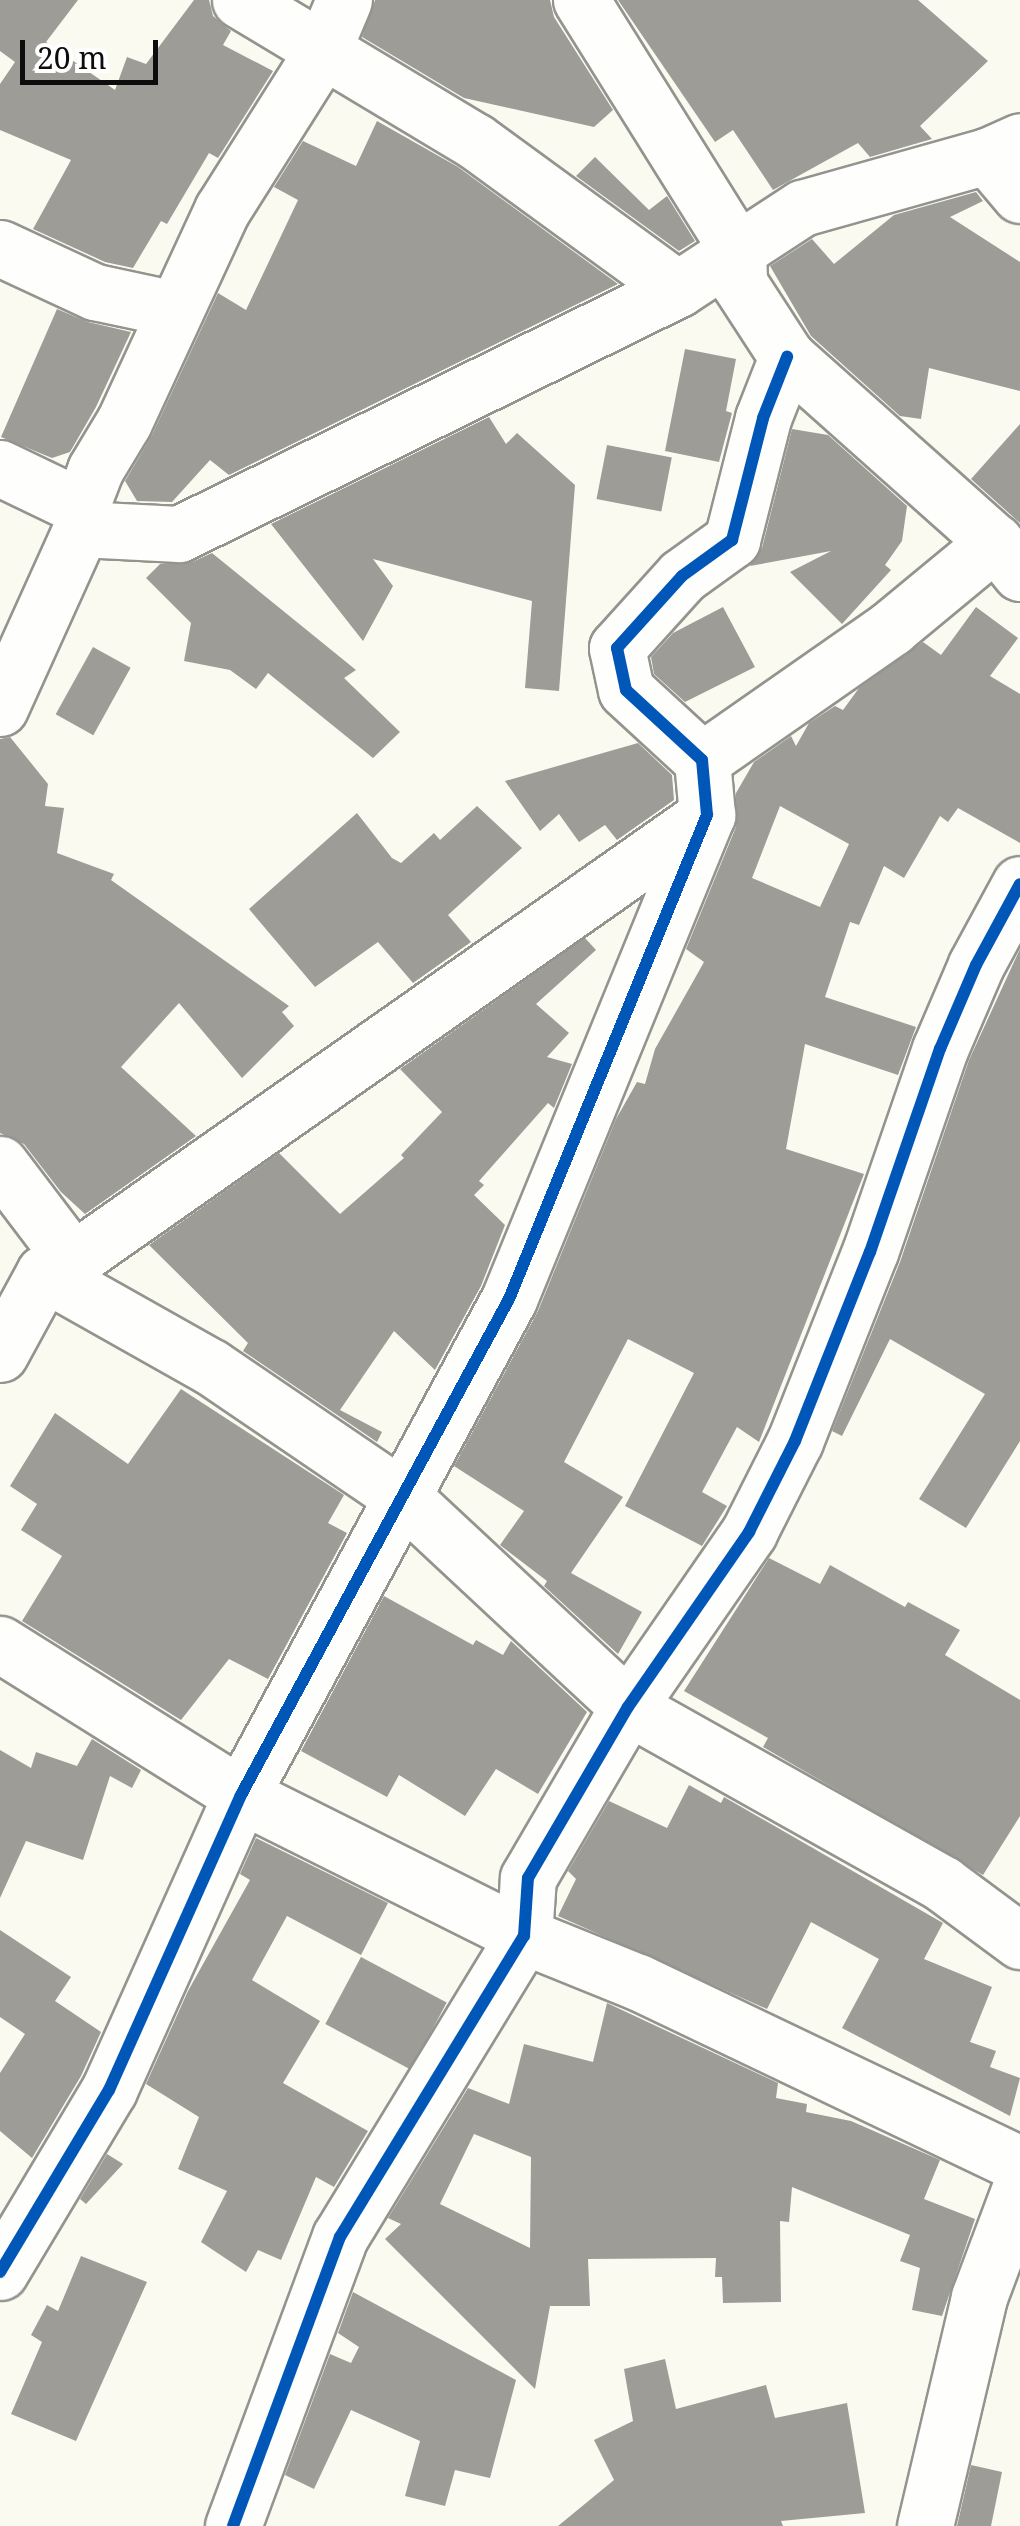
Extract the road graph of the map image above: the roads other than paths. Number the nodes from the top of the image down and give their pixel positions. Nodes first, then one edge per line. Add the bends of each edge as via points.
1 (240, 0) edge
2 (344, 0) edge
3 (581, 0) edge
4 (324, 50) junction
5 (1009, 164) edge
6 (0, 248) edge
7 (738, 252) junction
8 (678, 289) junction
9 (174, 309) junction
10 (787, 357) junction
11 (0, 468) edge
12 (80, 518) junction
13 (1007, 557) edge
14 (0, 708) edge
15 (702, 760) junction
16 (706, 815) junction
17 (1020, 884) edge
18 (0, 1164) edge
19 (59, 1266) junction
20 (0, 1354) edge
21 (404, 1498) junction
22 (0, 1644) edge
23 (628, 1707) junction
24 (241, 1795) junction
25 (524, 1936) junction
26 (1020, 1941) edge
27 (1020, 2164) edge
28 (1020, 2188) edge
29 (0, 2272) edge
30 (233, 2526) edge
31 (924, 2526) edge

1 - 4 street
2 - 4 street
3 - 7 street
4 - 8 street via 474,140
4 - 9 street via 222,210
5 - 7 street via 802,208
6 - 9 street via 94,292
7 - 8 street
7 - 10 street via 739,283
8 - 12 street via 179,534
9 - 12 street
10 - 13 street
10 - 15 street via 762,418 732,540 682,576 618,648 626,690
11 - 12 street
12 - 14 street
13 - 15 street via 891,628
15 - 16 street
16 - 19 street
16 - 21 street via 509,1300
17 - 23 street via 940,1050 796,1441 748,1532
18 - 19 street
19 - 20 street
19 - 21 street
21 - 23 street
21 - 24 street
22 - 24 street
23 - 25 street via 528,1878
23 - 26 street via 943,1884
24 - 25 street
24 - 29 street via 109,2090
25 - 27 street via 638,1982
25 - 30 street via 340,2237
28 - 31 street via 979,2297

